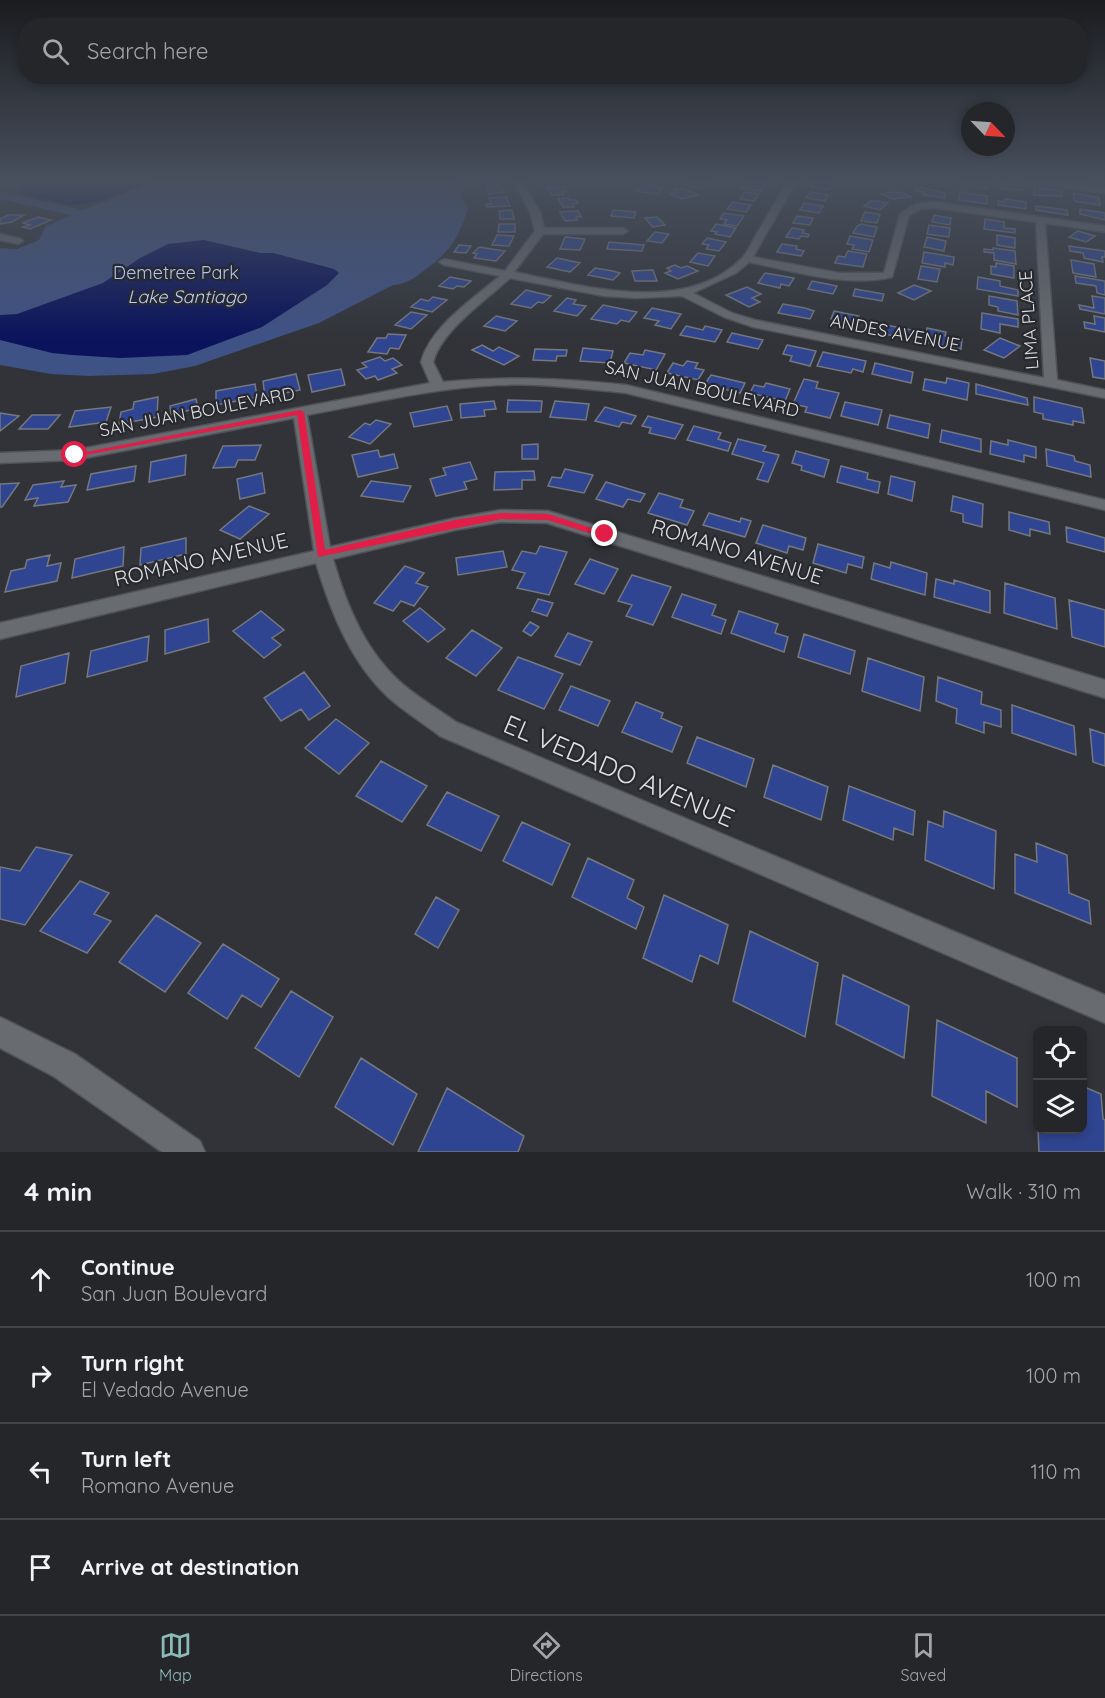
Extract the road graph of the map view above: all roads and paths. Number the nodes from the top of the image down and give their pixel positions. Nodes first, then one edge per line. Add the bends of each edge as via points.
1 (538, 234) edge
2 (762, 234) edge
3 (899, 234) edge
4 (1041, 234) edge
5 (0, 237) edge
6 (18, 241) dead end
7 (747, 259) junction
8 (444, 262) dead end
9 (507, 275) junction
10 (684, 292) junction
11 (1051, 382) junction
12 (438, 386) junction
13 (1105, 394) edge
14 (300, 412) junction
15 (0, 458) edge
16 (1105, 505) edge
17 (321, 555) junction
18 (0, 631) edge
19 (1105, 689) edge
20 (1105, 1009) edge
21 (0, 1032) edge
22 (189, 1152) edge

1 - 9 street
2 - 7 street
3 - 7 street via 888,275 878,278
4 - 11 street, LIMA PLACE
5 - 6 street
7 - 10 street via 708,284
8 - 9 street
9 - 10 street via 604,293
9 - 12 street via 431,348 427,362
10 - 11 street, ANDES AVENUE via 753,323
11 - 13 street, ANDES AVENUE
12 - 14 street, SAN JUAN BOULEVARD
12 - 16 street, SAN JUAN BOULEVARD via 499,381 626,389
14 - 15 street, SAN JUAN BOULEVARD via 75,455
14 - 17 street, EL VEDADO AVENUE
17 - 18 street, ROMANO AVENUE
17 - 19 street, ROMANO AVENUE via 501,516 548,517
17 - 20 street, EL VEDADO AVENUE via 353,640 392,688 448,729
21 - 22 street via 64,1065

